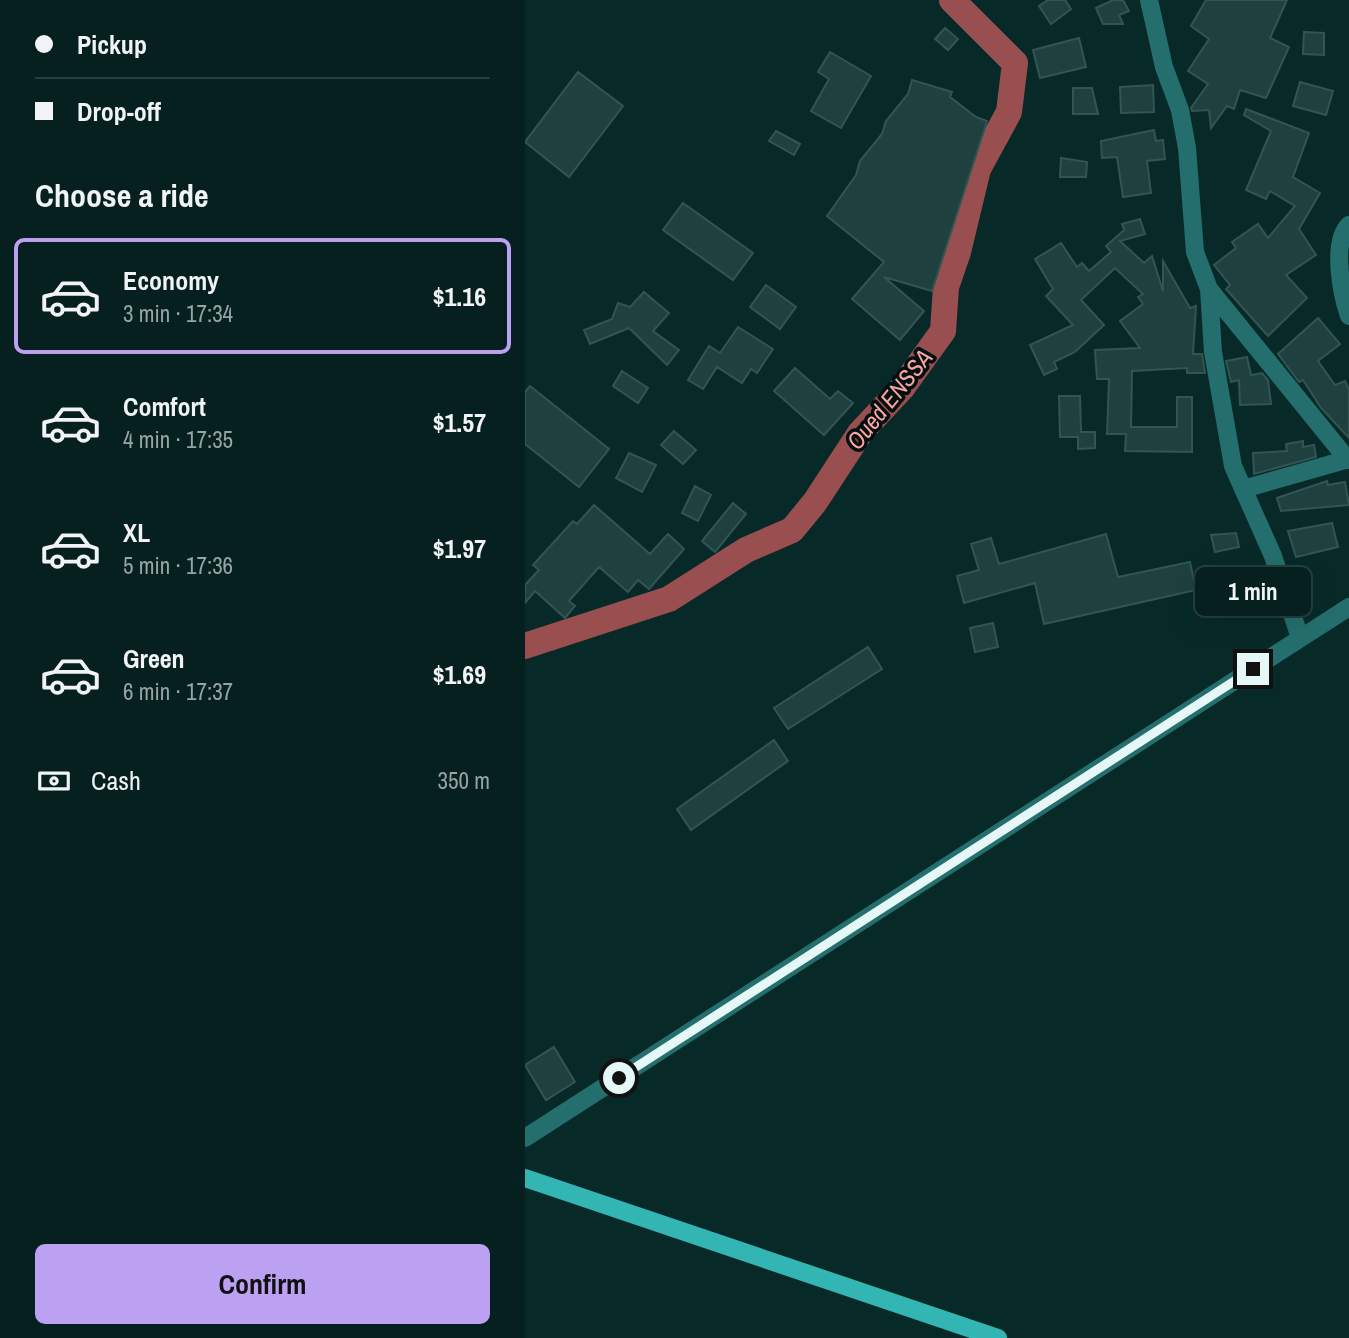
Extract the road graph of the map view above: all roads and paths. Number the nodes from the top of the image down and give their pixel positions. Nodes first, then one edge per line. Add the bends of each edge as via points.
1 (1149, 0) edge
2 (1349, 225) edge
3 (1209, 289) junction
4 (1349, 314) edge
5 (1348, 460) edge
6 (1243, 489) junction
7 (1349, 607) edge
8 (1300, 638) junction
9 (525, 1138) edge
10 (525, 1178) edge
11 (998, 1338) edge

1 - 3 street via 1164,67 1180,110 1195,252
2 - 4 street via 1344,230 1339,263
3 - 5 street
3 - 6 street via 1222,417
5 - 6 street
6 - 8 street via 1273,556
7 - 8 street
8 - 9 street
10 - 11 main road

